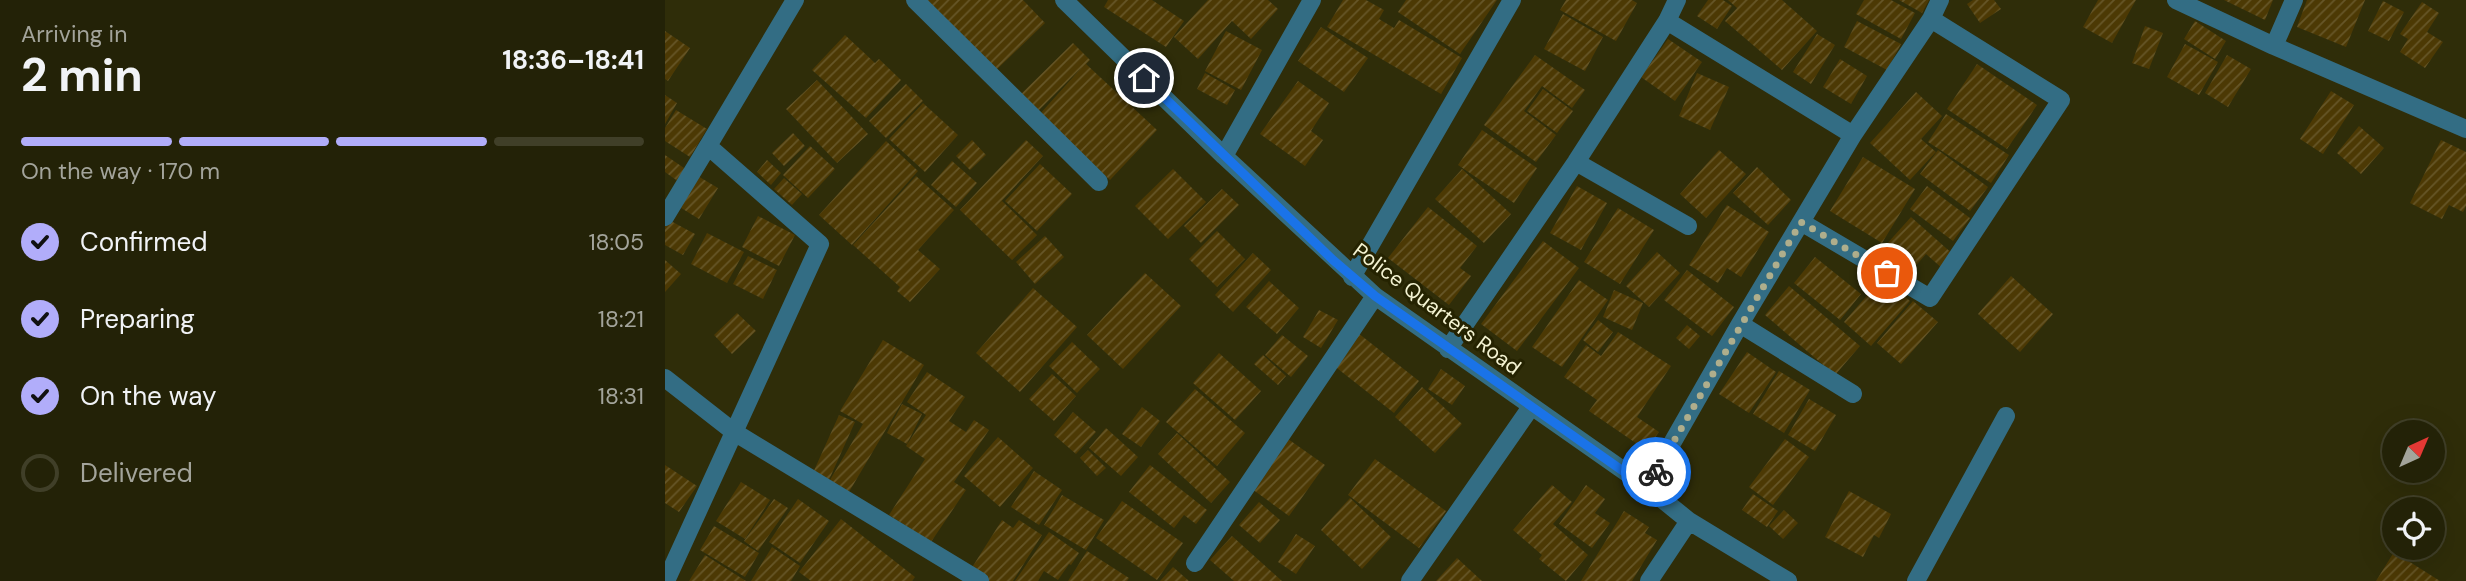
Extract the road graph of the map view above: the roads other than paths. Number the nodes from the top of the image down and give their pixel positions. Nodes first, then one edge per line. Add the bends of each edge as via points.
1 (795, 0) edge
2 (915, 0) edge
3 (1064, 0) edge
4 (1312, 0) edge
5 (1512, 0) edge
6 (1677, 0) edge
7 (1940, 0) edge
8 (2176, 0) edge
9 (2294, 0) edge
10 (1931, 19) junction
11 (1667, 21) junction
12 (2274, 46) junction
13 (2466, 129) edge
14 (1853, 135) junction
15 (708, 146) junction
16 (1224, 156) junction
17 (1576, 162) junction
18 (1099, 182) dead end
19 (665, 217) edge
20 (1801, 222) junction
21 (1688, 226) dead end
22 (1352, 277) junction
23 (1375, 296) junction
24 (1740, 324) junction
25 (1448, 349) junction
26 (665, 378) edge
27 (1853, 394) dead end
28 (1531, 407) junction
29 (2007, 416) dead end
30 (734, 432) junction
31 (1647, 488) junction
32 (1689, 521) junction
33 (1195, 563) dead end
34 (666, 581) edge
35 (980, 581) edge
36 (1410, 581) edge
37 (1649, 581) edge
38 (1788, 581) edge
39 (1916, 581) edge

1 - 15 street
2 - 18 street
3 - 16 street, Police Quarters Road
4 - 16 street
5 - 22 street
6 - 11 street
7 - 10 street
8 - 12 street
9 - 12 street
10 - 14 street
10 - 20 street via 2061,100 1930,298
11 - 14 street
11 - 17 street
12 - 13 street
14 - 20 street
15 - 19 street
15 - 30 street via 820,244
16 - 22 street, Police Quarters Road
17 - 21 street
17 - 25 street
20 - 24 street
22 - 23 street, Police Quarters Road
23 - 25 street, Police Quarters Road
23 - 33 street
24 - 27 street
24 - 31 street
25 - 28 street, Police Quarters Road
26 - 30 street
28 - 31 street, Police Quarters Road
28 - 36 street
29 - 39 street
30 - 34 street
30 - 35 street
31 - 32 street, Police Quarters Road
32 - 37 street
32 - 38 street, Police Quarters Road

